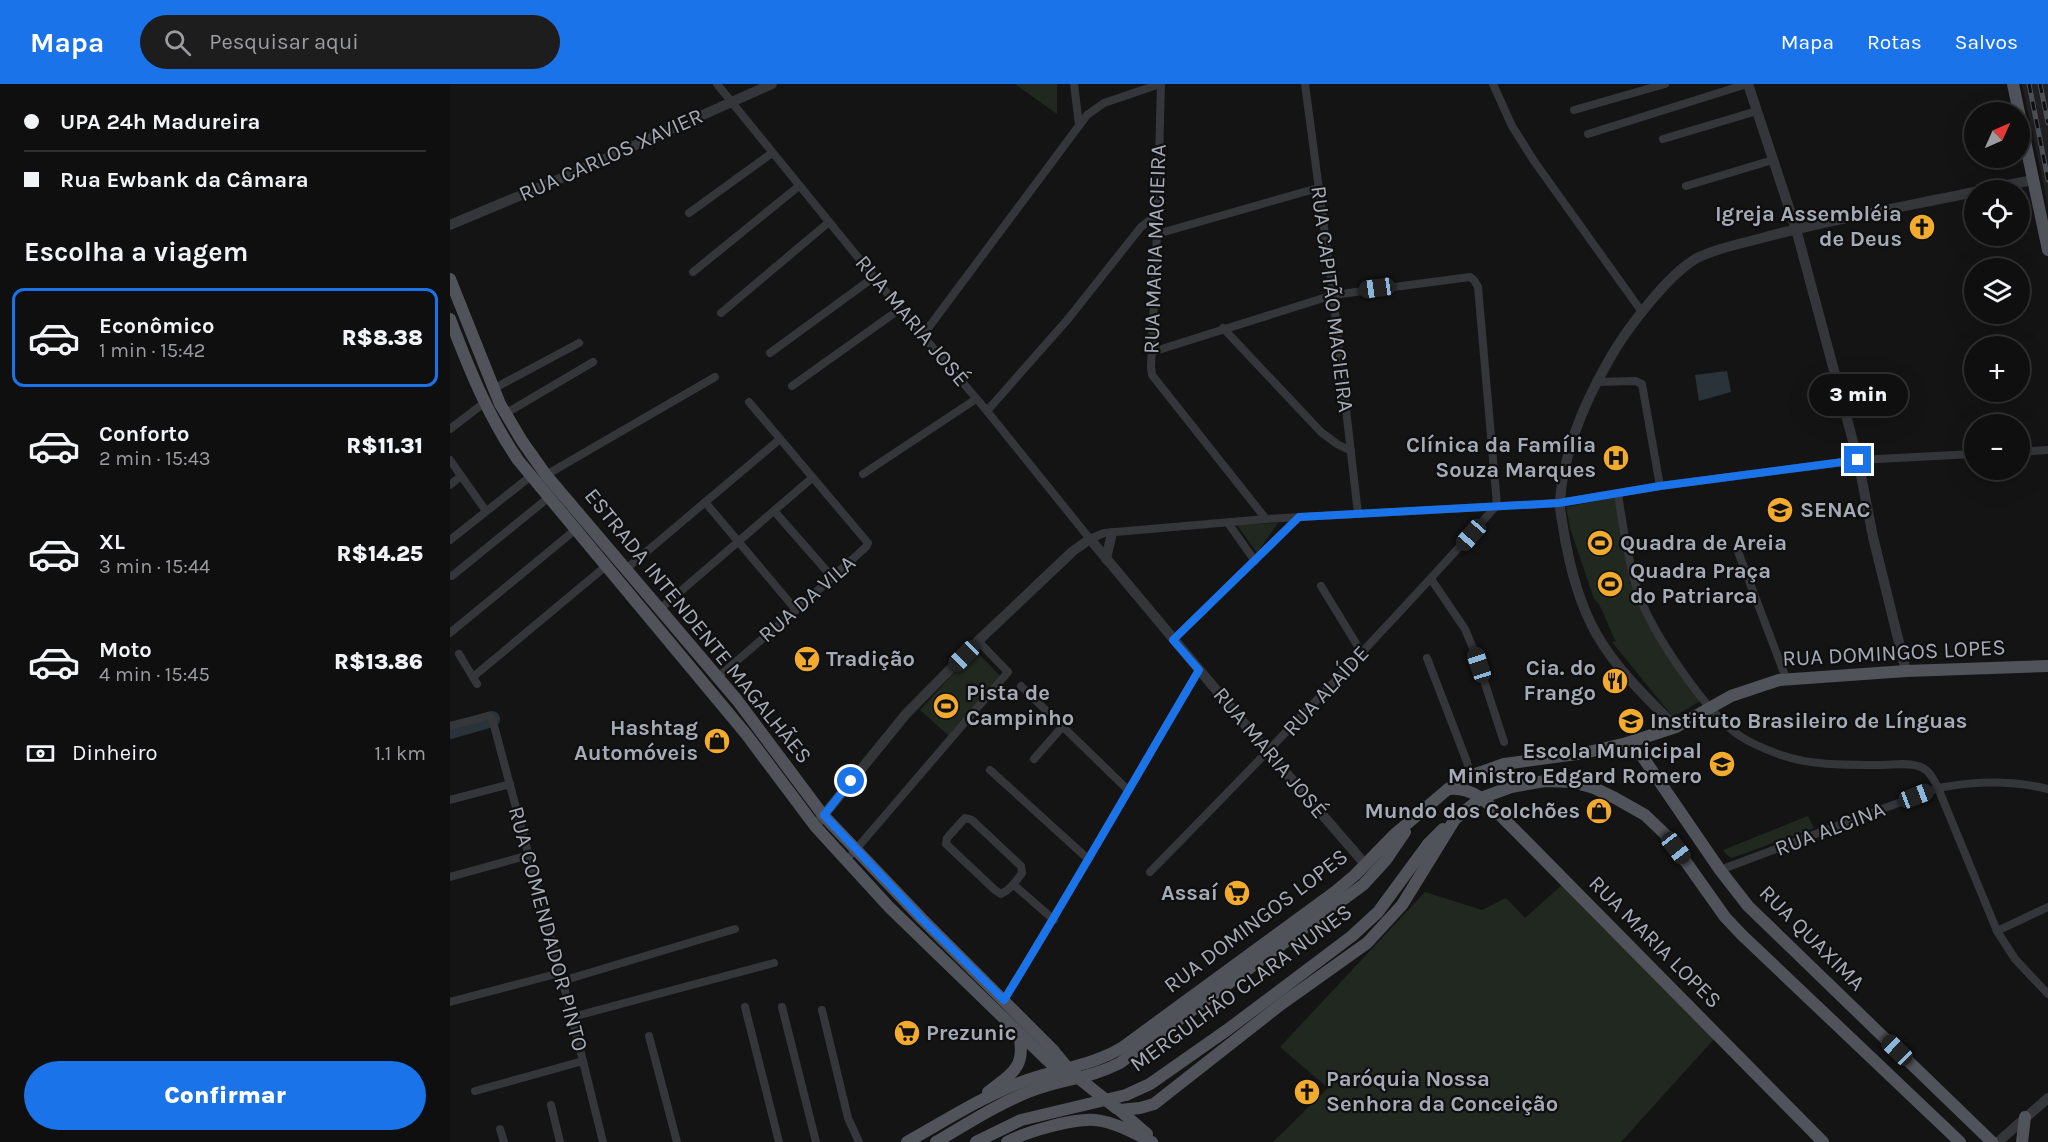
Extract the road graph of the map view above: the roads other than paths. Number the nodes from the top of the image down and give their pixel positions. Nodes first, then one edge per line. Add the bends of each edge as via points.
1 (717, 84) edge
2 (772, 84) edge
3 (1074, 84) edge
4 (1161, 84) edge
5 (1305, 84) edge
6 (1492, 84) edge
7 (1665, 84) edge
8 (1748, 84) edge
9 (2013, 84) edge
10 (731, 103) junction
11 (1574, 110) dead end
12 (1757, 111) junction
13 (1079, 124) junction
14 (1588, 134) dead end
15 (1663, 139) dead end
16 (772, 153) junction
17 (1773, 160) junction
18 (2033, 180) junction
19 (2030, 181) edge
20 (799, 186) junction
21 (1686, 186) dead end
22 (1318, 188) junction
23 (1964, 194) edge
24 (689, 213) dead end
25 (1158, 214) junction
26 (830, 222) junction
27 (450, 225) edge
28 (1796, 229) junction
29 (1157, 234) junction
30 (2048, 250) edge
31 (693, 272) dead end
32 (874, 277) junction
33 (450, 279) edge
34 (1333, 295) junction
35 (900, 309) junction
36 (1642, 312) junction
37 (721, 313) dead end
38 (450, 319) edge
39 (1223, 328) junction
40 (923, 335) junction
41 (579, 343) dead end
42 (1152, 352) junction
43 (770, 353) dead end
44 (593, 362) dead end
45 (715, 377) dead end
46 (1596, 382) junction
47 (792, 386) dead end
48 (493, 389) junction
49 (976, 399) junction
50 (748, 402) dead end
51 (484, 403) junction
52 (987, 411) junction
53 (505, 414) junction
54 (450, 429) edge
55 (780, 439) junction
56 (2048, 450) edge
57 (1351, 451) junction
58 (2030, 451) edge
59 (1964, 455) edge
60 (450, 460) edge
61 (1858, 460) junction
62 (863, 474) dead end
63 (546, 475) junction
64 (461, 476) junction
65 (531, 476) junction
66 (812, 478) junction
67 (450, 485) edge
68 (1660, 486) junction
69 (1618, 494) junction
70 (548, 498) junction
71 (705, 502) junction
72 (1559, 503) junction
73 (1497, 505) junction
74 (486, 511) junction
75 (774, 512) junction
76 (1358, 513) junction
77 (1299, 517) junction
78 (1266, 519) junction
79 (1228, 523) junction
80 (575, 530) junction
81 (1112, 533) junction
82 (1090, 539) junction
83 (450, 540) edge
84 (739, 542) junction
85 (1737, 549) dead end
86 (1106, 559) junction
87 (1254, 561) junction
88 (606, 566) junction
89 (626, 568) junction
90 (452, 576) dead end
91 (832, 577) junction
92 (1431, 579) junction
93 (1321, 586) dead end
94 (660, 609) junction
95 (796, 610) junction
96 (450, 633) edge
97 (1173, 640) junction
98 (978, 641) junction
99 (1362, 653) junction
100 (459, 654) dead end
101 (1427, 658) dead end
102 (2048, 666) edge
103 (1199, 670) junction
104 (1906, 671) junction
105 (717, 677) junction
106 (1786, 678) junction
107 (1021, 686) dead end
108 (1712, 708) junction
109 (450, 726) edge
110 (1063, 726) junction
111 (1676, 728) junction
112 (1504, 742) dead end
113 (1627, 743) junction
114 (1268, 752) junction
115 (1034, 759) dead end
116 (990, 770) dead end
117 (1470, 776) junction
118 (510, 784) junction
119 (1938, 788) junction
120 (1448, 789) junction
121 (2048, 789) edge
122 (1128, 790) junction
123 (1481, 798) junction
124 (450, 800) edge
125 (824, 815) junction
126 (1455, 819) junction
127 (1412, 820) junction
128 (815, 826) junction
129 (856, 850) junction
130 (529, 855) junction
131 (1087, 858) junction
132 (846, 861) junction
133 (1365, 864) junction
134 (1720, 870) junction
135 (1150, 872) dead end
136 (450, 877) edge
137 (1014, 885) junction
138 (2048, 907) edge
139 (1054, 920) junction
140 (735, 929) dead end
141 (1997, 931) junction
142 (774, 963) dead end
143 (561, 977) junction
144 (2048, 994) edge
145 (1004, 1000) junction
146 (450, 1002) edge
147 (745, 1007) dead end
148 (782, 1007) dead end
149 (822, 1010) dead end
150 (572, 1017) junction
151 (1019, 1033) junction
152 (649, 1036) dead end
153 (583, 1061) junction
154 (1072, 1072) junction
155 (476, 1091) dead end
156 (2048, 1098) edge
157 (550, 1105) dead end
158 (969, 1106) junction
159 (1118, 1109) junction
160 (1964, 1115) junction
161 (2025, 1117) junction
162 (500, 1129) dead end
163 (1956, 1138) edge
164 (504, 1142) edge
165 (560, 1142) edge
166 (603, 1142) edge
167 (677, 1142) edge
168 (779, 1142) edge
169 (816, 1142) edge
170 (859, 1142) edge
171 (907, 1142) edge
172 (936, 1142) edge
173 (976, 1142) edge
174 (1007, 1142) edge
175 (1154, 1142) edge
176 (1823, 1142) edge
177 (1992, 1142) edge
178 (1998, 1142) edge
179 (2022, 1142) edge

1 - 10 street, RUA MARIA JOSÉ
2 - 10 street, RUA CARLOS XAVIER
3 - 13 street
4 - 13 street via 1104,103
4 - 25 street, RUA MARIA MACIEIRA
5 - 22 street, RUA CAPITÃO MACIEIRA
6 - 36 street via 1534,161
7 - 11 street
8 - 12 street
8 - 14 street
9 - 18 main road
10 - 16 street, RUA MARIA JOSÉ
10 - 27 street, RUA CARLOS XAVIER
12 - 15 street
12 - 17 street
13 - 40 street
16 - 20 street, RUA MARIA JOSÉ
16 - 24 street
17 - 21 street
17 - 28 street
18 - 19 street
18 - 30 main road
20 - 26 street, RUA MARIA JOSÉ
20 - 31 street
22 - 29 street
22 - 34 street, RUA CAPITÃO MACIEIRA
23 - 28 street
25 - 29 street, RUA MARIA MACIEIRA
25 - 52 street via 1141,227 1068,319
26 - 32 street, RUA MARIA JOSÉ
26 - 37 street
28 - 36 street via 1696,259
28 - 61 street
29 - 42 street, RUA MARIA MACIEIRA
32 - 35 street, RUA MARIA JOSÉ
32 - 43 street
33 - 48 main road, ESTRADA INTENDENTE MAGALHÃES
34 - 39 street
34 - 57 street, RUA CAPITÃO MACIEIRA
34 - 73 street via 1466,276 1474,279 1478,288
35 - 40 street, RUA MARIA JOSÉ
35 - 47 street
36 - 46 street
38 - 51 main road, ESTRADA INTENDENTE MAGALHÃES
39 - 42 street
39 - 57 street via 1328,440
40 - 49 street, RUA MARIA JOSÉ
41 - 48 street
42 - 78 street, RUA MARIA MACIEIRA via 1156,382
44 - 53 street
45 - 63 street
46 - 68 street via 1642,384
46 - 72 street via 1572,439
48 - 53 main road, ESTRADA INTENDENTE MAGALHÃES
49 - 52 street, RUA MARIA JOSÉ
49 - 62 street
50 - 55 street
51 - 54 street
51 - 65 main road, ESTRADA INTENDENTE MAGALHÃES
52 - 82 street, RUA MARIA JOSÉ
53 - 63 main road, ESTRADA INTENDENTE MAGALHÃES
55 - 66 street
55 - 71 street
56 - 58 street
57 - 76 street, RUA CAPITÃO MACIEIRA
59 - 61 street
60 - 64 street
61 - 68 street
61 - 104 street
63 - 89 main road, ESTRADA INTENDENTE MAGALHÃES
64 - 67 street
64 - 74 street
65 - 70 main road, ESTRADA INTENDENTE MAGALHÃES
65 - 74 street
66 - 75 street
66 - 91 street, RUA DA VILA via 868,544
68 - 69 street
69 - 72 street
69 - 108 street via 1626,547 1646,613
70 - 80 main road, ESTRADA INTENDENTE MAGALHÃES
70 - 90 street
71 - 84 street
71 - 89 street
72 - 73 street
72 - 111 street via 1573,576 1597,634 1634,684
73 - 76 street
73 - 92 street, RUA ALAÍDE
74 - 83 street
75 - 84 street
75 - 91 street
76 - 77 street
77 - 78 street
77 - 87 street
78 - 79 street
79 - 81 street
79 - 87 street
80 - 88 main road, ESTRADA INTENDENTE MAGALHÃES
80 - 96 street
81 - 82 street
81 - 86 street
82 - 86 street, RUA MARIA JOSÉ
82 - 98 street
84 - 94 street
84 - 95 street
85 - 106 street
86 - 97 street, RUA MARIA JOSÉ
87 - 97 street
88 - 100 street via 475,681
88 - 128 main road, ESTRADA INTENDENTE MAGALHÃES via 746,734
89 - 94 main road, ESTRADA INTENDENTE MAGALHÃES
91 - 95 street, RUA DA VILA
92 - 99 street, RUA ALAÍDE
92 - 112 street via 1468,637
93 - 99 street
94 - 105 main road, ESTRADA INTENDENTE MAGALHÃES
95 - 105 street, RUA DA VILA
97 - 103 street, RUA MARIA JOSÉ
98 - 125 street via 906,714
98 - 129 street via 1008,672
99 - 114 street, RUA ALAÍDE
101 - 117 street
102 - 104 main road, RUA DOMINGOS LOPES
103 - 114 street, RUA MARIA JOSÉ
103 - 122 street
104 - 106 main road, RUA DOMINGOS LOPES
105 - 125 main road, ESTRADA INTENDENTE MAGALHÃES
106 - 108 main road, RUA DOMINGOS LOPES via 1740,692
107 - 110 street
108 - 111 main road, RUA DOMINGOS LOPES
108 - 119 street via 1739,735 1781,755 1832,765 1920,767 1932,776
109 - 118 street, RUA COMENDADOR PINTO via 492,717
110 - 115 street
110 - 122 street
111 - 113 main road, RUA DOMINGOS LOPES
113 - 117 main road, RUA DOMINGOS LOPES via 1504,764
113 - 134 main road, RUA QUAXIMA via 1642,756
114 - 133 street, RUA MARIA JOSÉ
114 - 135 street, RUA ALAÍDE
116 - 131 street
117 - 120 main road, RUA DOMINGOS LOPES
118 - 124 street
118 - 130 street, RUA COMENDADOR PINTO
119 - 121 street, RUA ALCINA via 2007,782
119 - 134 street, RUA ALCINA
119 - 141 street
120 - 123 main road, RUA MARIA LOPES via 1464,789
120 - 127 main road, RUA DOMINGOS LOPES
122 - 131 street
123 - 126 main road
123 - 163 main road, RUA QUAXIMA via 1545,781 1573,782 1603,792 1645,815 1684,857 1742,935
123 - 176 main road, RUA MARIA LOPES
125 - 128 street
125 - 129 main road, ESTRADA INTENDENTE MAGALHÃES
126 - 159 main road via 1402,905 1367,943 1154,1104
126 - 173 main road, MERGULHÃO CLARA NUNES via 1428,844 1390,897 1360,929 1164,1075 1126,1095 1021,1120
127 - 133 main road, RUA DOMINGOS LOPES
127 - 172 main road, MERGULHÃO CLARA NUNES via 1391,853 1363,885 1120,1063 1090,1076 1027,1093
128 - 132 main road, ESTRADA INTENDENTE MAGALHÃES
129 - 132 street
129 - 145 main road, ESTRADA INTENDENTE MAGALHÃES
130 - 136 street
130 - 143 street, RUA COMENDADOR PINTO
131 - 139 street
132 - 151 main road, ESTRADA INTENDENTE MAGALHÃES
133 - 154 main road, RUA DOMINGOS LOPES via 1336,891 1123,1047
134 - 160 main road, RUA QUAXIMA via 1762,920
137 - 137 street via 1001,894 995,891 946,844 964,819 972,820 1018,862 1023,871
137 - 139 street
138 - 141 street
139 - 145 street
140 - 143 street
141 - 144 street via 2015,959
142 - 150 street
143 - 146 street
143 - 150 street, RUA COMENDADOR PINTO
145 - 154 main road, ESTRADA INTENDENTE MAGALHÃES
147 - 168 street
148 - 169 street
149 - 170 street via 848,1118
150 - 153 street, RUA COMENDADOR PINTO
151 - 154 main road, ESTRADA INTENDENTE MAGALHÃES via 1053,1065
151 - 158 main road via 1021,1057 1015,1069
152 - 167 street
153 - 155 street
153 - 166 street, RUA COMENDADOR PINTO
154 - 158 main road, RUA DOMINGOS LOPES via 1024,1081
154 - 159 main road, bridge
156 - 161 street
157 - 165 street
158 - 171 main road
159 - 175 main road
160 - 163 main road via 1964,1126
160 - 177 main road, RUA QUAXIMA
161 - 178 street
161 - 179 main road
162 - 164 street
174 - 175 main road via 1050,1127 1095,1120

